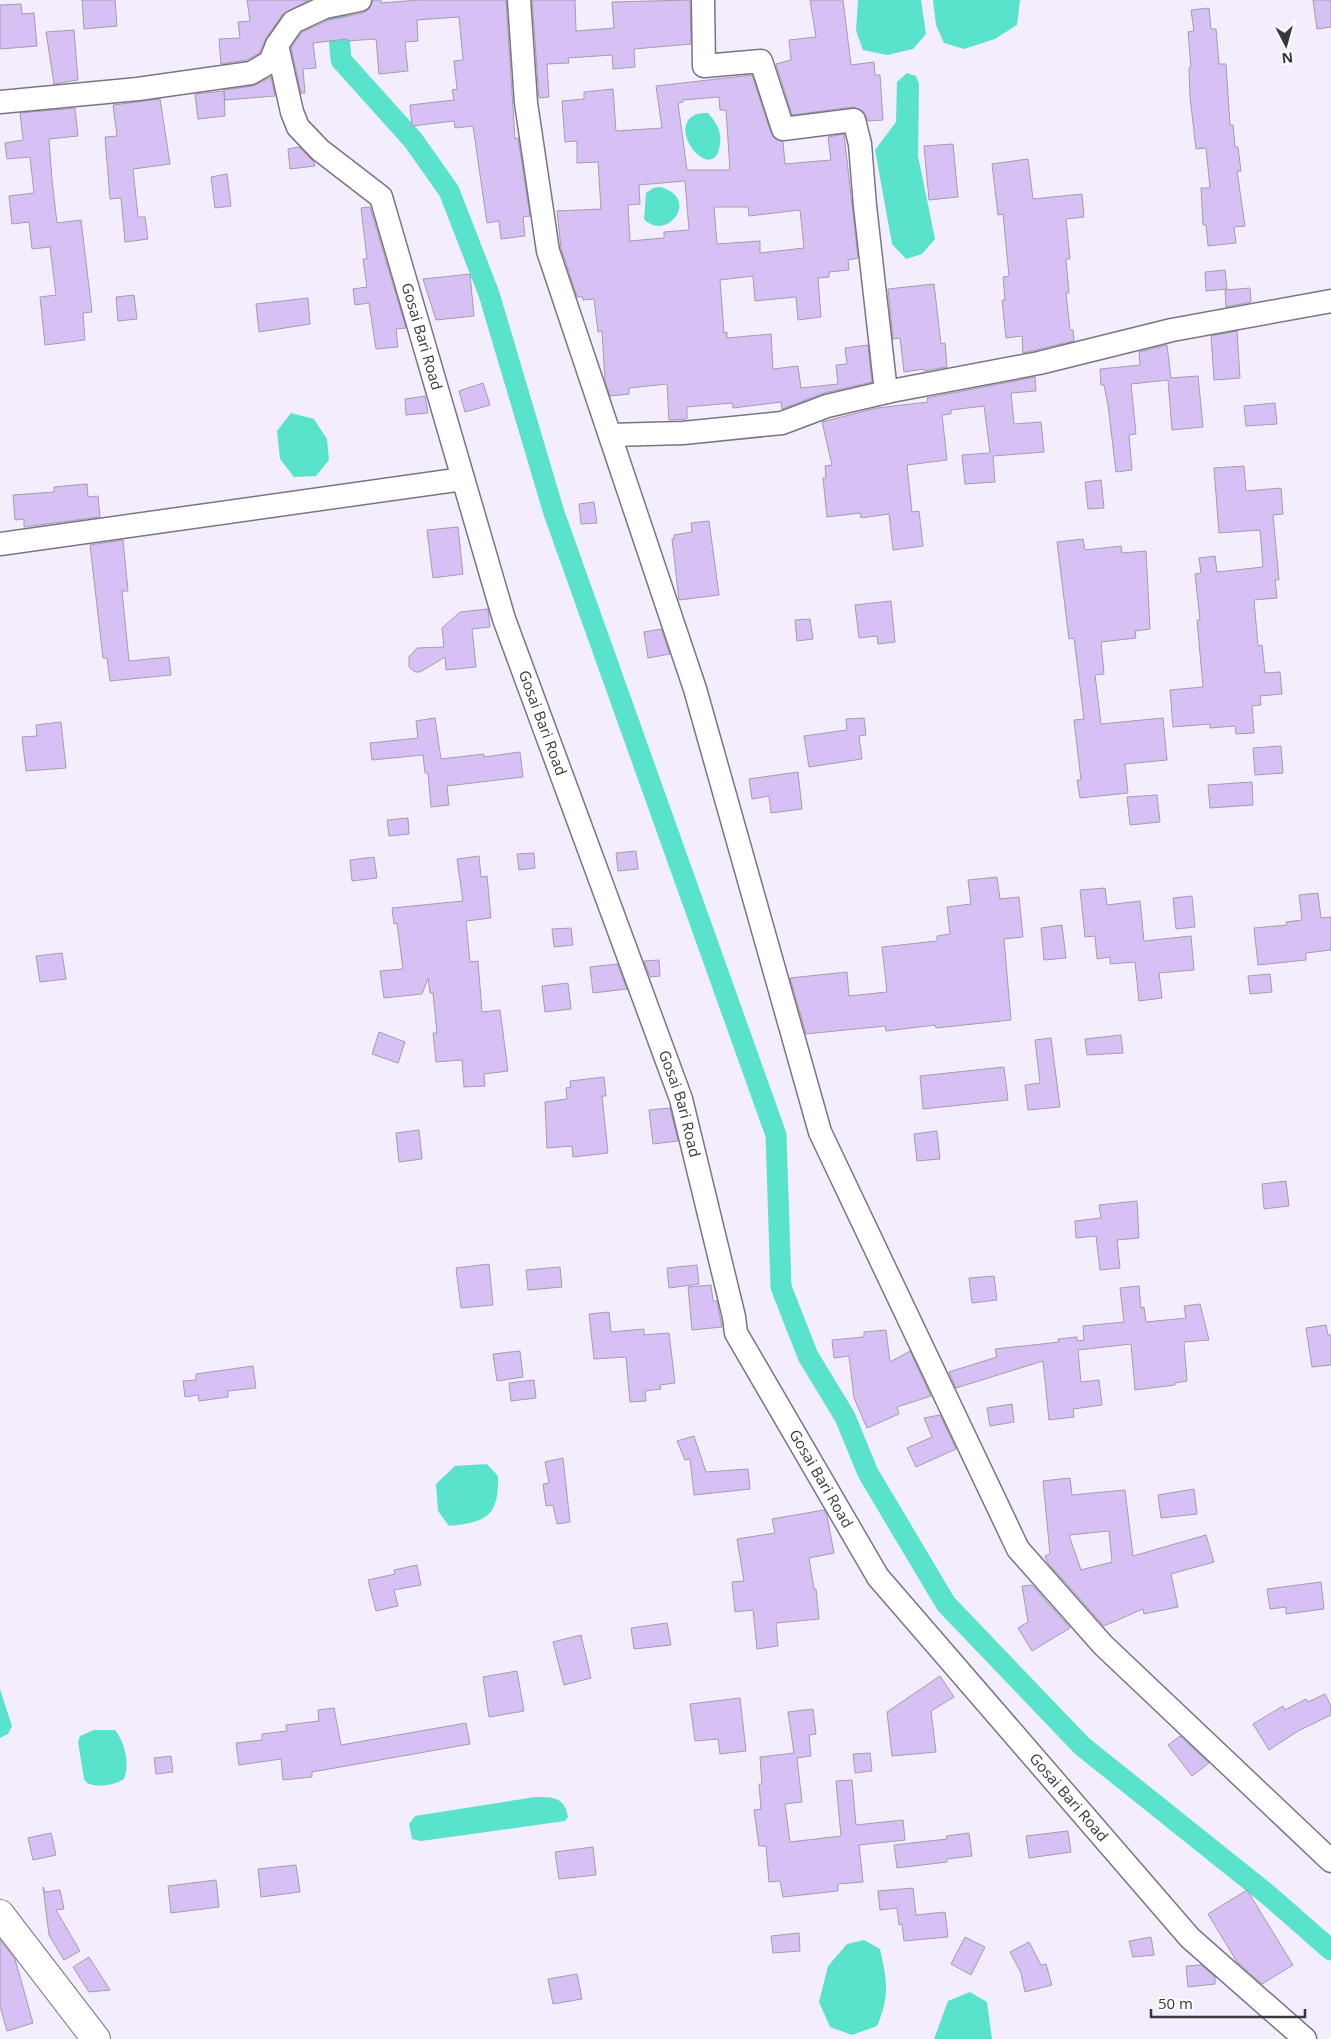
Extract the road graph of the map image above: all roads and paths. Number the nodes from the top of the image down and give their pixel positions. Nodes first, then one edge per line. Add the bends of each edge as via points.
1 (360, 0) edge
2 (519, 0) edge
3 (703, 0) edge
4 (277, 45) junction
5 (0, 102) edge
6 (1331, 302) edge
7 (886, 392) junction
8 (610, 435) junction
9 (463, 479) junction
10 (0, 544) edge
11 (1331, 1861) edge
12 (0, 1914) edge
13 (96, 2039) edge
14 (1305, 2039) edge

1 - 4 street via 325,7 293,22
2 - 8 street via 526,104 548,251
3 - 7 street via 704,66 761,61 783,129 854,120 860,144
4 - 5 street via 270,62 251,73 138,89
4 - 9 street, Gosai Bari Road via 298,127 320,150 381,197
6 - 7 street via 1172,330 1039,363
7 - 8 street via 827,406 782,423 683,433
8 - 11 street via 695,689 820,1132 1018,1549 1103,1646
9 - 10 street
9 - 14 street, Gosai Bari Road via 504,618 681,1099 736,1333 878,1577 1190,1938
12 - 13 main road

